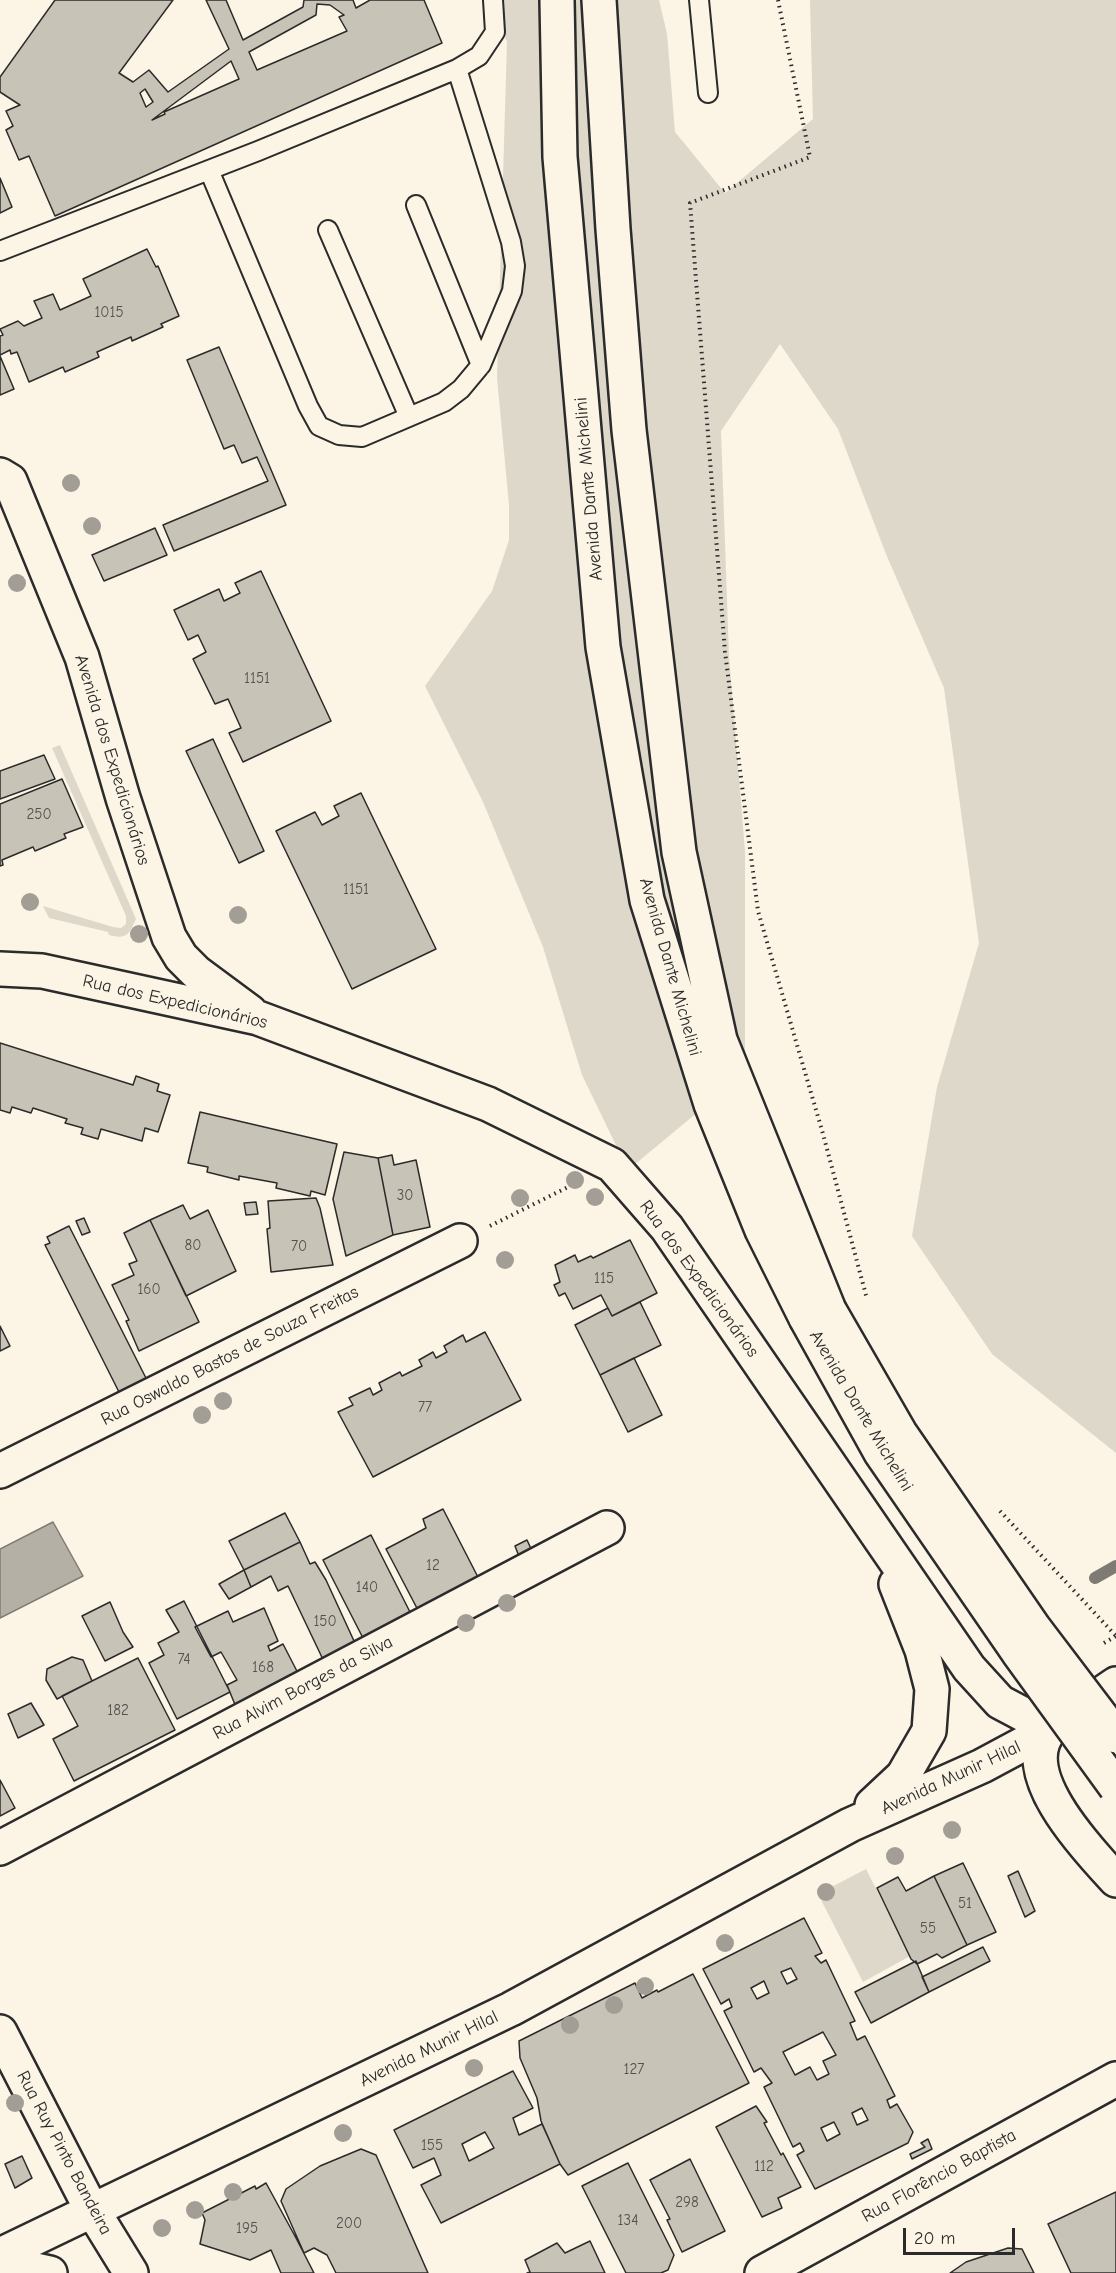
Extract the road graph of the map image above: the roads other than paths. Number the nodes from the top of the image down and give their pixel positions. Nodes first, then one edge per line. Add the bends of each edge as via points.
1 (493, 0) edge
2 (557, 0) edge
3 (599, 0) edge
4 (699, 0) edge
5 (457, 69) junction
6 (708, 93) dead end
7 (209, 170) junction
8 (416, 205) dead end
9 (328, 230) dead end
10 (0, 251) edge
11 (481, 365) junction
12 (409, 417) junction
13 (0, 475) edge
14 (0, 969) edge
15 (258, 1018) junction
16 (460, 1241) road end
17 (818, 1314) junction
18 (0, 1471) edge
19 (607, 1528) dead end
20 (875, 1529) junction
21 (1116, 1684) edge
22 (1051, 1729) junction
23 (1116, 1737) edge
24 (1116, 1787) edge
25 (850, 1825) junction
26 (0, 1848) edge
27 (1116, 1880) edge
28 (0, 2032) edge
29 (1116, 2079) edge
30 (93, 2211) junction
31 (0, 2255) edge
32 (0, 2262) edge
33 (50, 2273) edge
34 (131, 2273) edge
35 (762, 2273) edge

1 - 5 lane via 495,32 479,56
2 - 17 street, Avenida Dante Michelini via 560,157 603,646 647,900 711,1104 762,1230
3 - 17 street, Avenida Dante Michelini via 629,430 679,852 720,1040
4 - 6 lane
5 - 7 lane
5 - 11 lane via 515,266 512,291
7 - 10 lane
7 - 12 lane via 319,426 339,435 362,437
8 - 11 lane
9 - 12 lane
11 - 12 lane via 444,402
13 - 15 street, Avenida dos Expedicionários via 10,481 82,657 169,937 196,972
14 - 15 street, Rua dos Expedicionários via 42,971
15 - 20 street, Rua dos Expedicionários via 488,1104 612,1165 667,1228
16 - 18 street, Rua Oswaldo Bastos de Souza Freitas
17 - 23 street, Avenida Dante Michelini, bridge via 1034,1628
17 - 24 street, Avenida Dante Michelini, bridge via 881,1453
19 - 26 street, Rua Alvim Borges da Silva
20 - 22 street, Rua dos Expedicionários via 969,1668 1000,1702
20 - 25 street, Avenida Munir Hilal via 922,1650 932,1689 929,1731 903,1776
21 - 22 street, Avenida Munir Hilal
22 - 25 street, Avenida Munir Hilal via 982,1766
22 - 27 street via 1040,1750 1039,1763 1052,1799
25 - 30 street, Avenida Munir Hilal via 511,2009
28 - 30 street, Rua Ruy Pinto Bandeira
29 - 35 street, Rua Florêncio Baptista
30 - 31 street, Avenida Munir Hilal
30 - 34 street, Rua Ruy Pinto Bandeira
32 - 33 street

